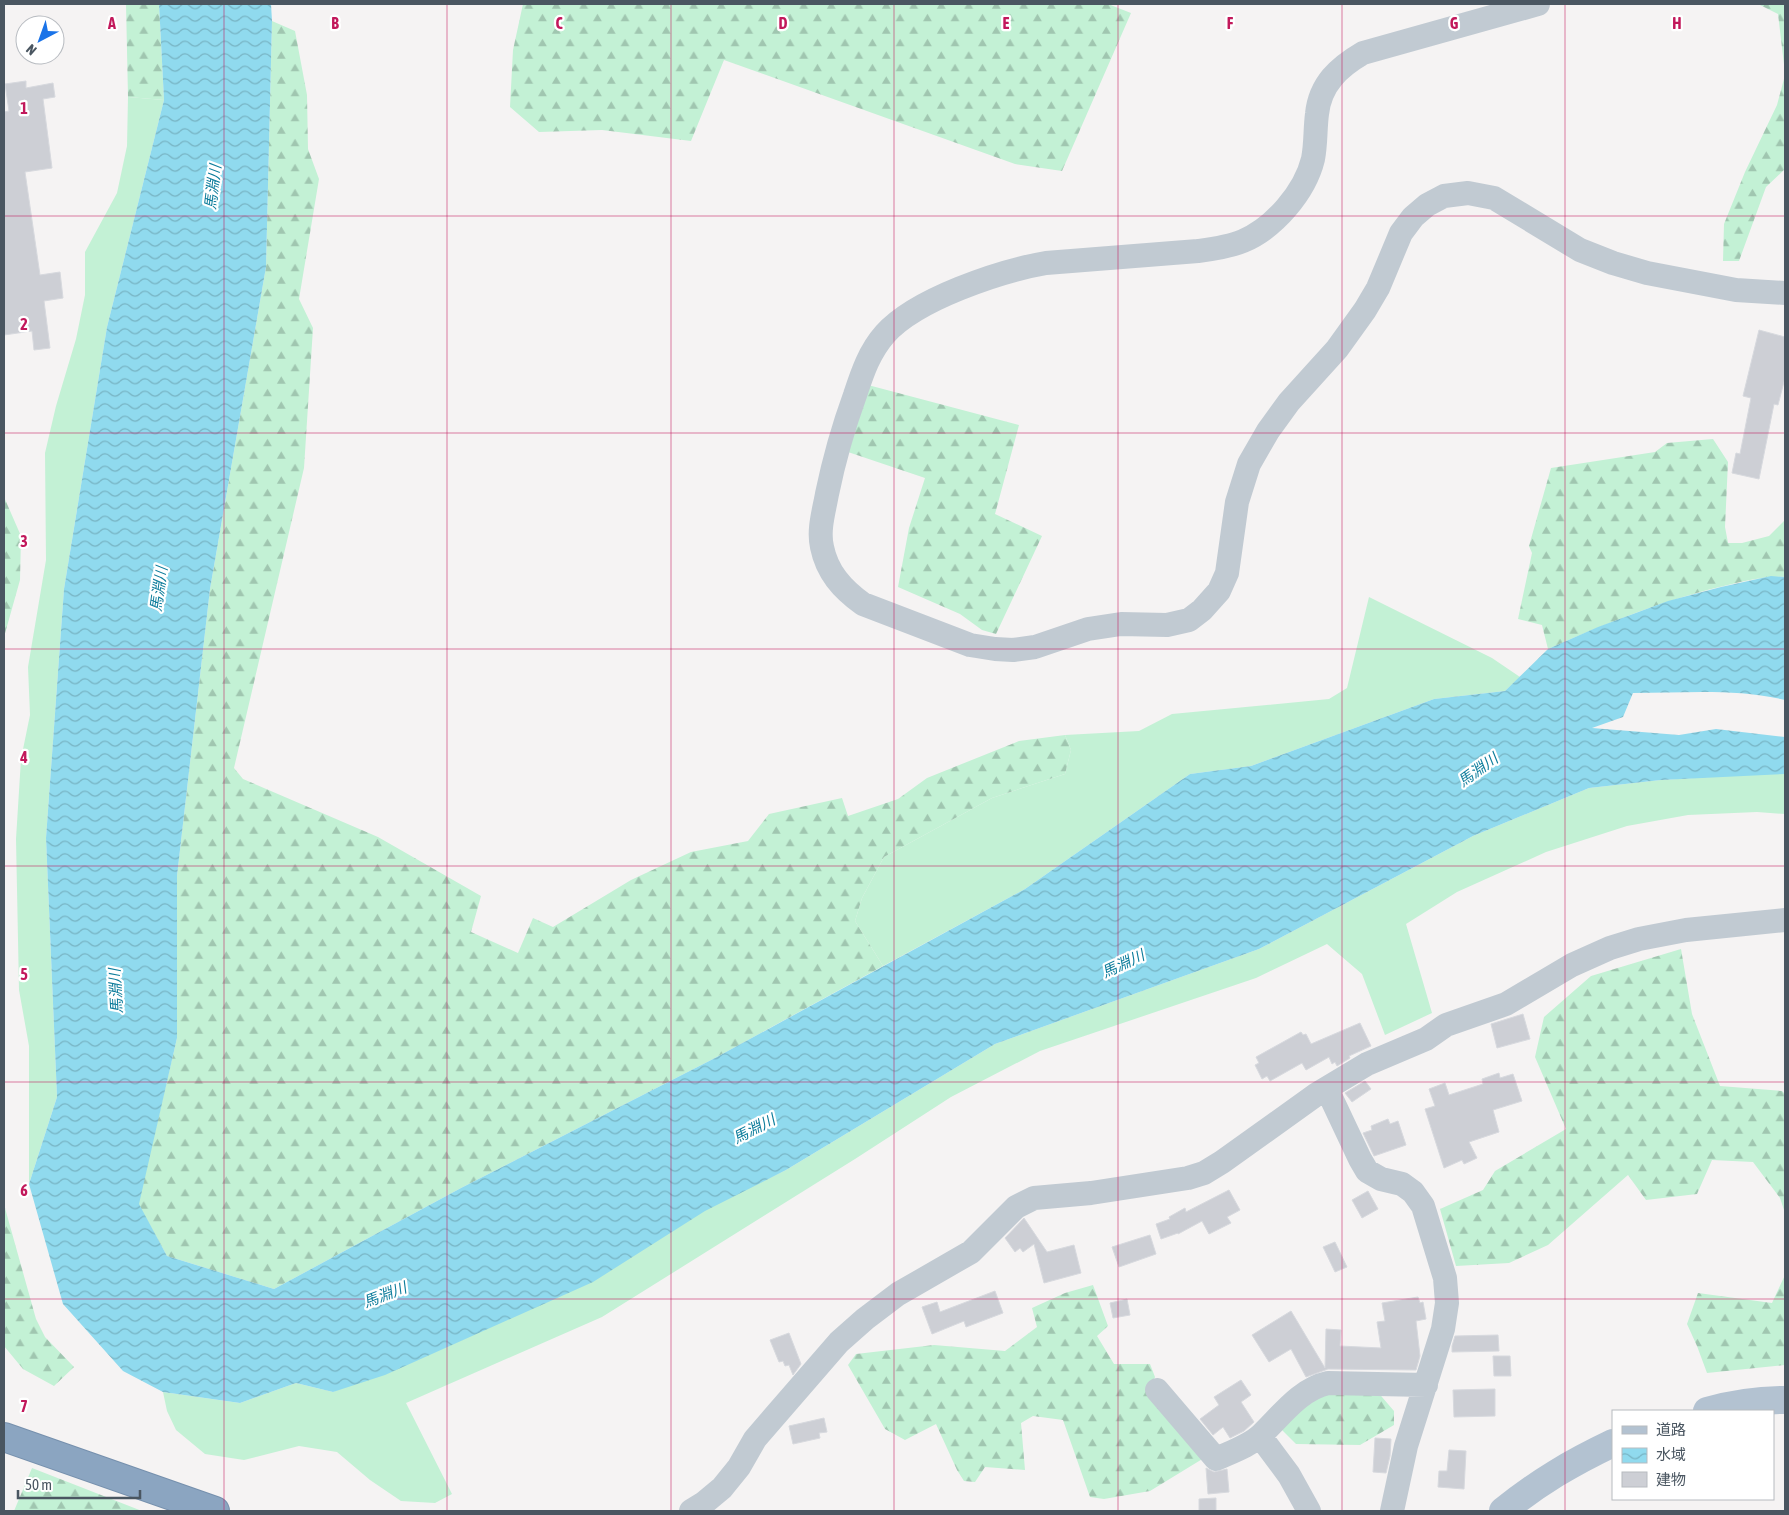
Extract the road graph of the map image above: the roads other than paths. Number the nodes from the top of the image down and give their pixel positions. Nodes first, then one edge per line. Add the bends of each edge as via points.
1 (1538, 4) edge
2 (1785, 293) edge
3 (1785, 920) edge
4 (1327, 1089) junction
5 (1426, 1385) junction
6 (1157, 1390) dead end
7 (1785, 1400) edge
8 (1711, 1410) edge
9 (1260, 1436) junction
10 (4, 1437) edge
11 (1612, 1444) edge
12 (215, 1511) edge
13 (691, 1511) edge
14 (1310, 1511) edge
15 (1392, 1511) edge
16 (1503, 1511) edge

1 - 2 street via 1363,53 1346,63 1329,80 1320,96 1312,160 1304,183 1280,215 1243,241 1205,250 1022,267 924,305 897,323 874,349 840,436 821,527 821,545 836,580 863,604 970,644 995,649 1035,647 1088,629 1121,624 1166,625 1189,620 1219,591 1226,573 1237,502 1249,464 1268,430 1337,349 1365,310 1401,233 1413,217 1427,204 1444,196 1468,193 1494,198 1580,250 1647,273 1736,290
3 - 4 street via 1686,930 1610,948 1572,965 1506,1004 1446,1025 1426,1040 1367,1064
4 - 5 street via 1367,1170 1381,1179 1402,1184 1423,1206 1445,1278 1447,1304
4 - 13 street via 1204,1173 1091,1193 1034,1198 1016,1207 971,1252 898,1294 839,1342 755,1439 722,1488
5 - 9 street via 1328,1383 1316,1386
5 - 15 street via 1406,1446
6 - 9 street via 1216,1459
7 - 8 main road
9 - 14 street
10 - 12 highway
11 - 16 main road via 1576,1461 1533,1487

